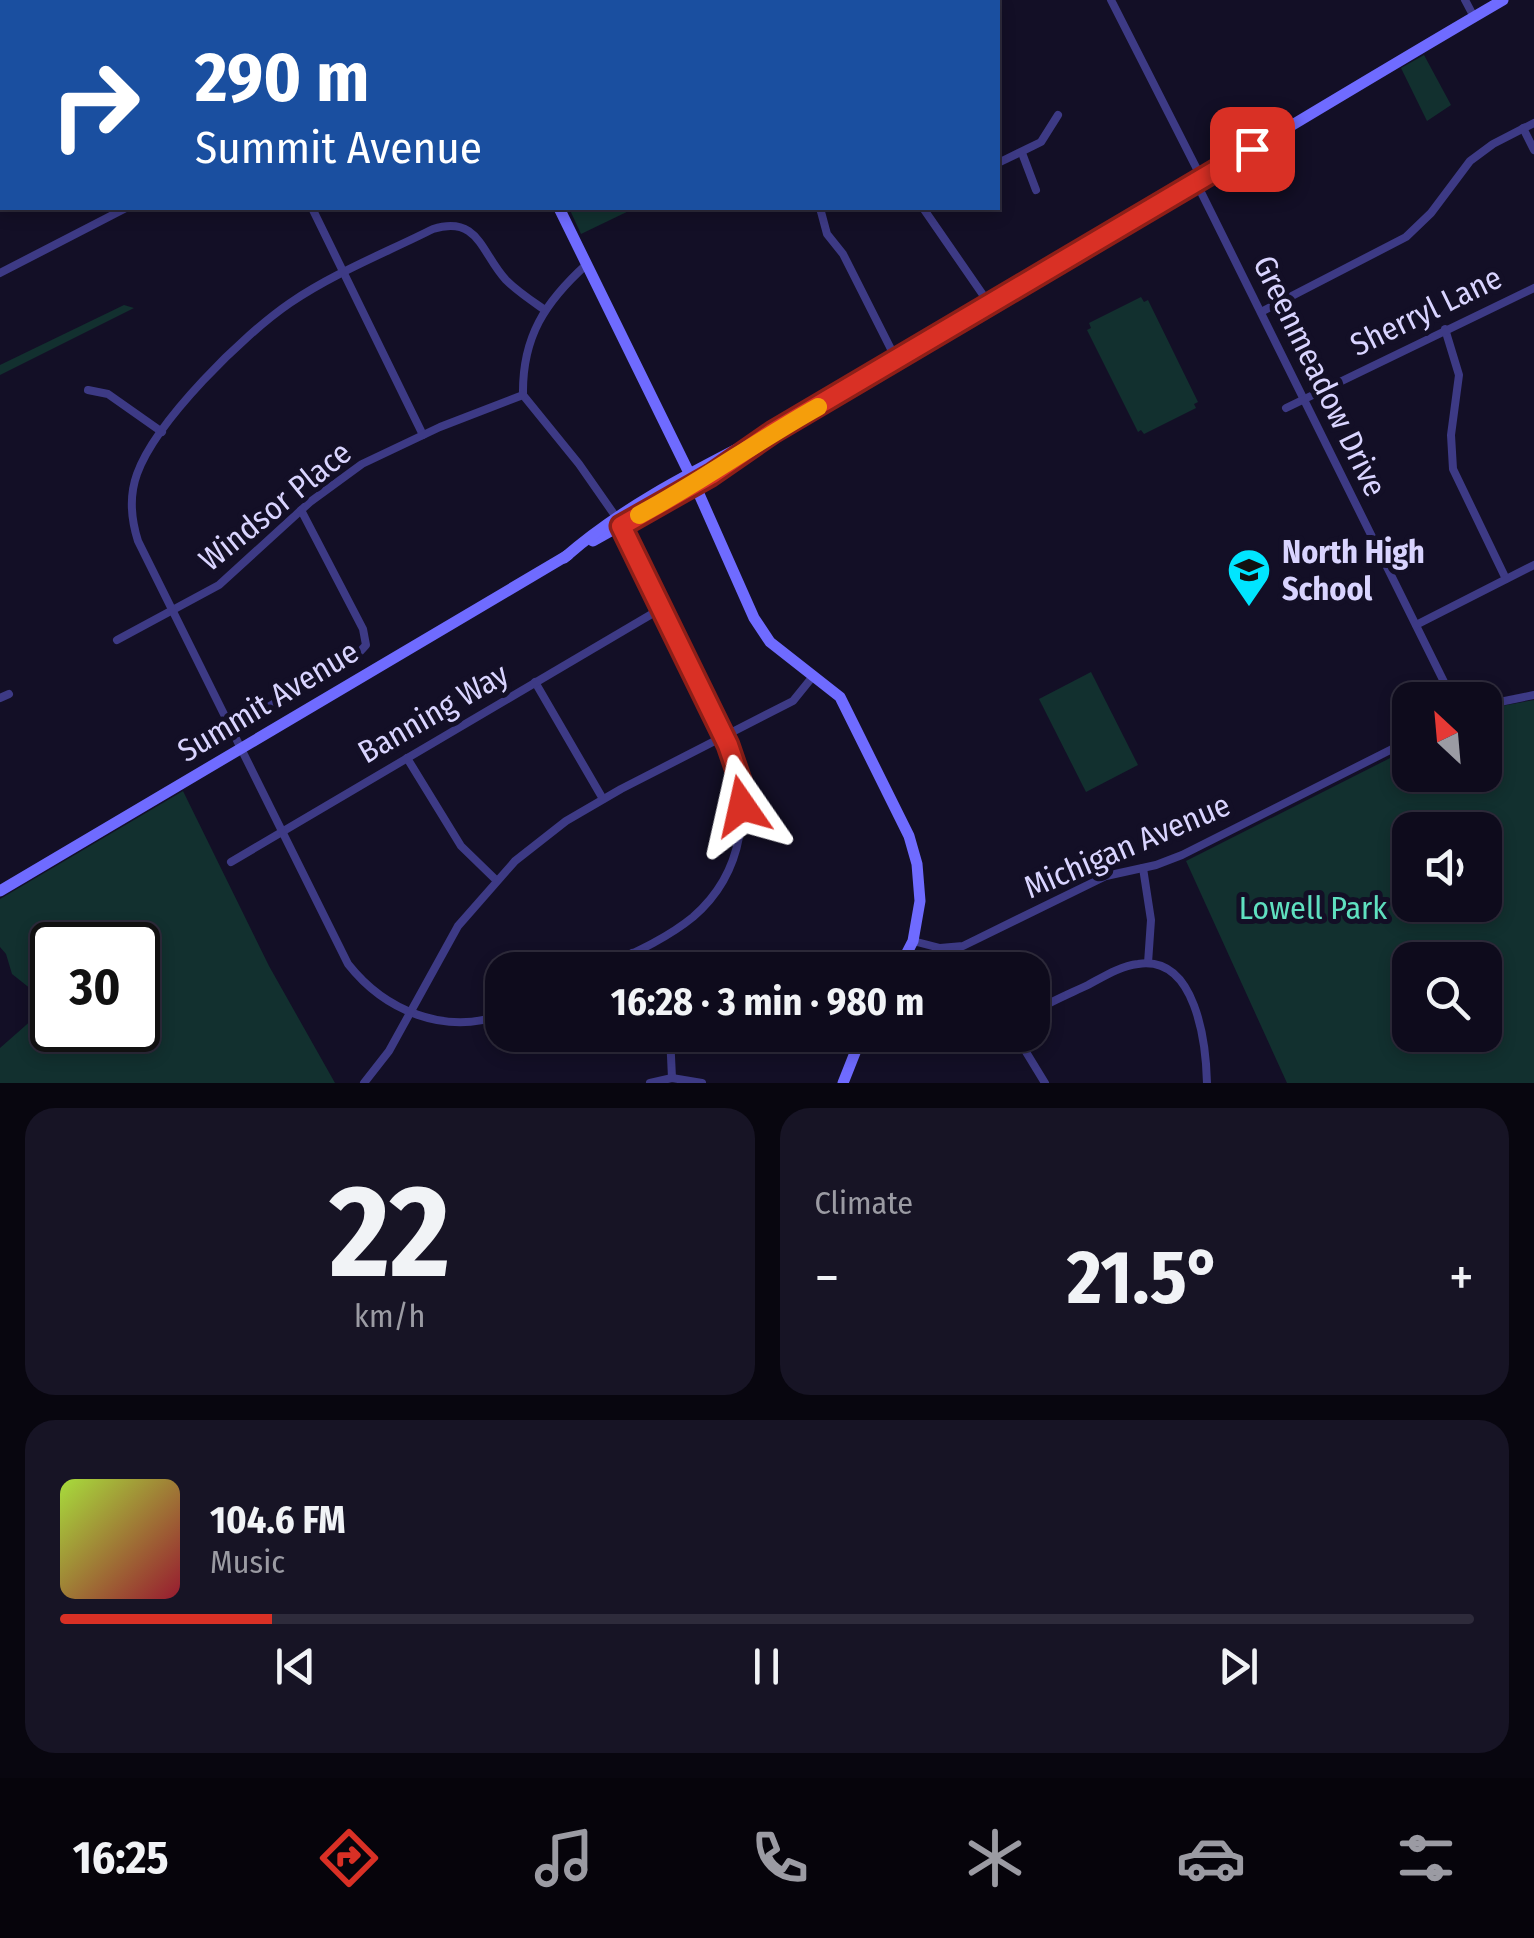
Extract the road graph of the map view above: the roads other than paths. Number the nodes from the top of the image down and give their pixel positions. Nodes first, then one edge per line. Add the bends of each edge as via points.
1 (1111, 0) edge
2 (1465, 0) edge
3 (1503, 0) edge
4 (1474, 17) junction
5 (1058, 115) dead end
6 (1534, 123) edge
7 (1523, 128) junction
8 (1534, 150) edge
9 (1022, 153) junction
10 (1000, 162) edge
11 (1199, 181) junction
12 (1036, 190) dead end
13 (122, 210) edge
14 (313, 210) edge
15 (560, 210) edge
16 (821, 210) edge
17 (924, 210) edge
18 (586, 264) junction
19 (0, 273) edge
20 (344, 273) junction
21 (1534, 288) edge
22 (990, 305) junction
23 (545, 310) junction
24 (1260, 312) junction
25 (1445, 330) junction
26 (897, 361) junction
27 (88, 390) dead end
28 (522, 395) junction
29 (1304, 399) junction
30 (1286, 408) dead end
31 (162, 432) junction
32 (423, 435) junction
33 (692, 479) junction
34 (302, 510) junction
35 (618, 522) junction
36 (1534, 565) edge
37 (1506, 579) junction
38 (662, 608) junction
39 (173, 612) junction
40 (1416, 624) junction
41 (118, 640) dead end
42 (814, 675) junction
43 (535, 682) junction
44 (1444, 682) edge
45 (1534, 695) edge
46 (1502, 702) edge
47 (230, 728) junction
48 (724, 736) junction
49 (1392, 749) edge
50 (241, 750) junction
51 (406, 758) junction
52 (603, 799) junction
53 (282, 832) junction
54 (230, 862) dead end
55 (1142, 868) junction
56 (496, 880) junction
57 (0, 891) edge
58 (912, 941) junction
59 (634, 952) edge
60 (907, 952) edge
61 (1148, 963) junction
62 (1050, 1005) edge
63 (409, 1013) junction
64 (485, 1018) edge
65 (671, 1052) edge
66 (854, 1052) edge
67 (1026, 1052) edge
68 (672, 1078) junction
69 (364, 1083) edge
70 (650, 1083) edge
71 (702, 1083) edge
72 (843, 1083) edge
73 (1045, 1083) edge
74 (1207, 1083) edge

1 - 11 street, Greenmeadow Drive
2 - 4 street
3 - 4 main road, Summit Avenue
4 - 11 main road, Summit Avenue
5 - 9 street via 1041,142
6 - 7 street
7 - 8 street
7 - 24 street via 1470,161 1406,238
9 - 10 street
9 - 12 street
11 - 22 main road, Summit Avenue
11 - 24 street, Greenmeadow Drive
13 - 19 street
14 - 20 street
15 - 18 main road
16 - 26 street
17 - 22 street
18 - 23 street
18 - 33 main road
20 - 23 street via 433,229 458,226 476,236 507,280
20 - 31 street via 256,329
20 - 32 street
21 - 25 street, Sherryl Lane
22 - 26 main road, Summit Avenue
23 - 28 street via 524,356
24 - 29 street, Greenmeadow Drive
25 - 29 street, Sherryl Lane
25 - 37 street via 1459,375 1450,435 1454,469
26 - 33 main road, Summit Avenue
27 - 31 street via 108,394
28 - 32 street, Windsor Place
28 - 35 street
29 - 30 street, Sherryl Lane
29 - 40 street, Greenmeadow Drive
31 - 39 street via 137,473 131,509 138,542
32 - 34 street, Windsor Place via 362,464
33 - 35 main road, Summit Avenue
33 - 42 main road via 762,632
34 - 39 street, Windsor Place via 241,568
34 - 47 street via 366,645
35 - 38 street
35 - 50 main road, Summit Avenue
36 - 37 street
37 - 40 street
38 - 43 street, Banning Way
38 - 48 street
39 - 41 street, Windsor Place
39 - 47 street
40 - 44 street, Greenmeadow Drive
42 - 48 street via 793,701
42 - 58 main road via 844,704 914,848 920,892
43 - 51 street, Banning Way
43 - 52 street
45 - 46 street
47 - 50 street
48 - 52 street
48 - 59 street via 742,792 732,864 696,914
49 - 55 street, Michigan Avenue via 1182,856
50 - 53 street
50 - 57 main road, Summit Avenue
51 - 53 street, Banning Way
51 - 56 street via 462,848
52 - 56 street
53 - 54 street, Banning Way
53 - 63 street via 348,964
55 - 58 street, Michigan Avenue via 1095,881 963,946
55 - 61 street
56 - 63 street via 458,926
58 - 60 main road
61 - 62 street via 1123,968
61 - 74 street via 1166,969 1187,990 1204,1040
63 - 64 street via 456,1022
63 - 69 street
65 - 68 street
66 - 72 main road
67 - 73 street
68 - 70 street
68 - 71 street

